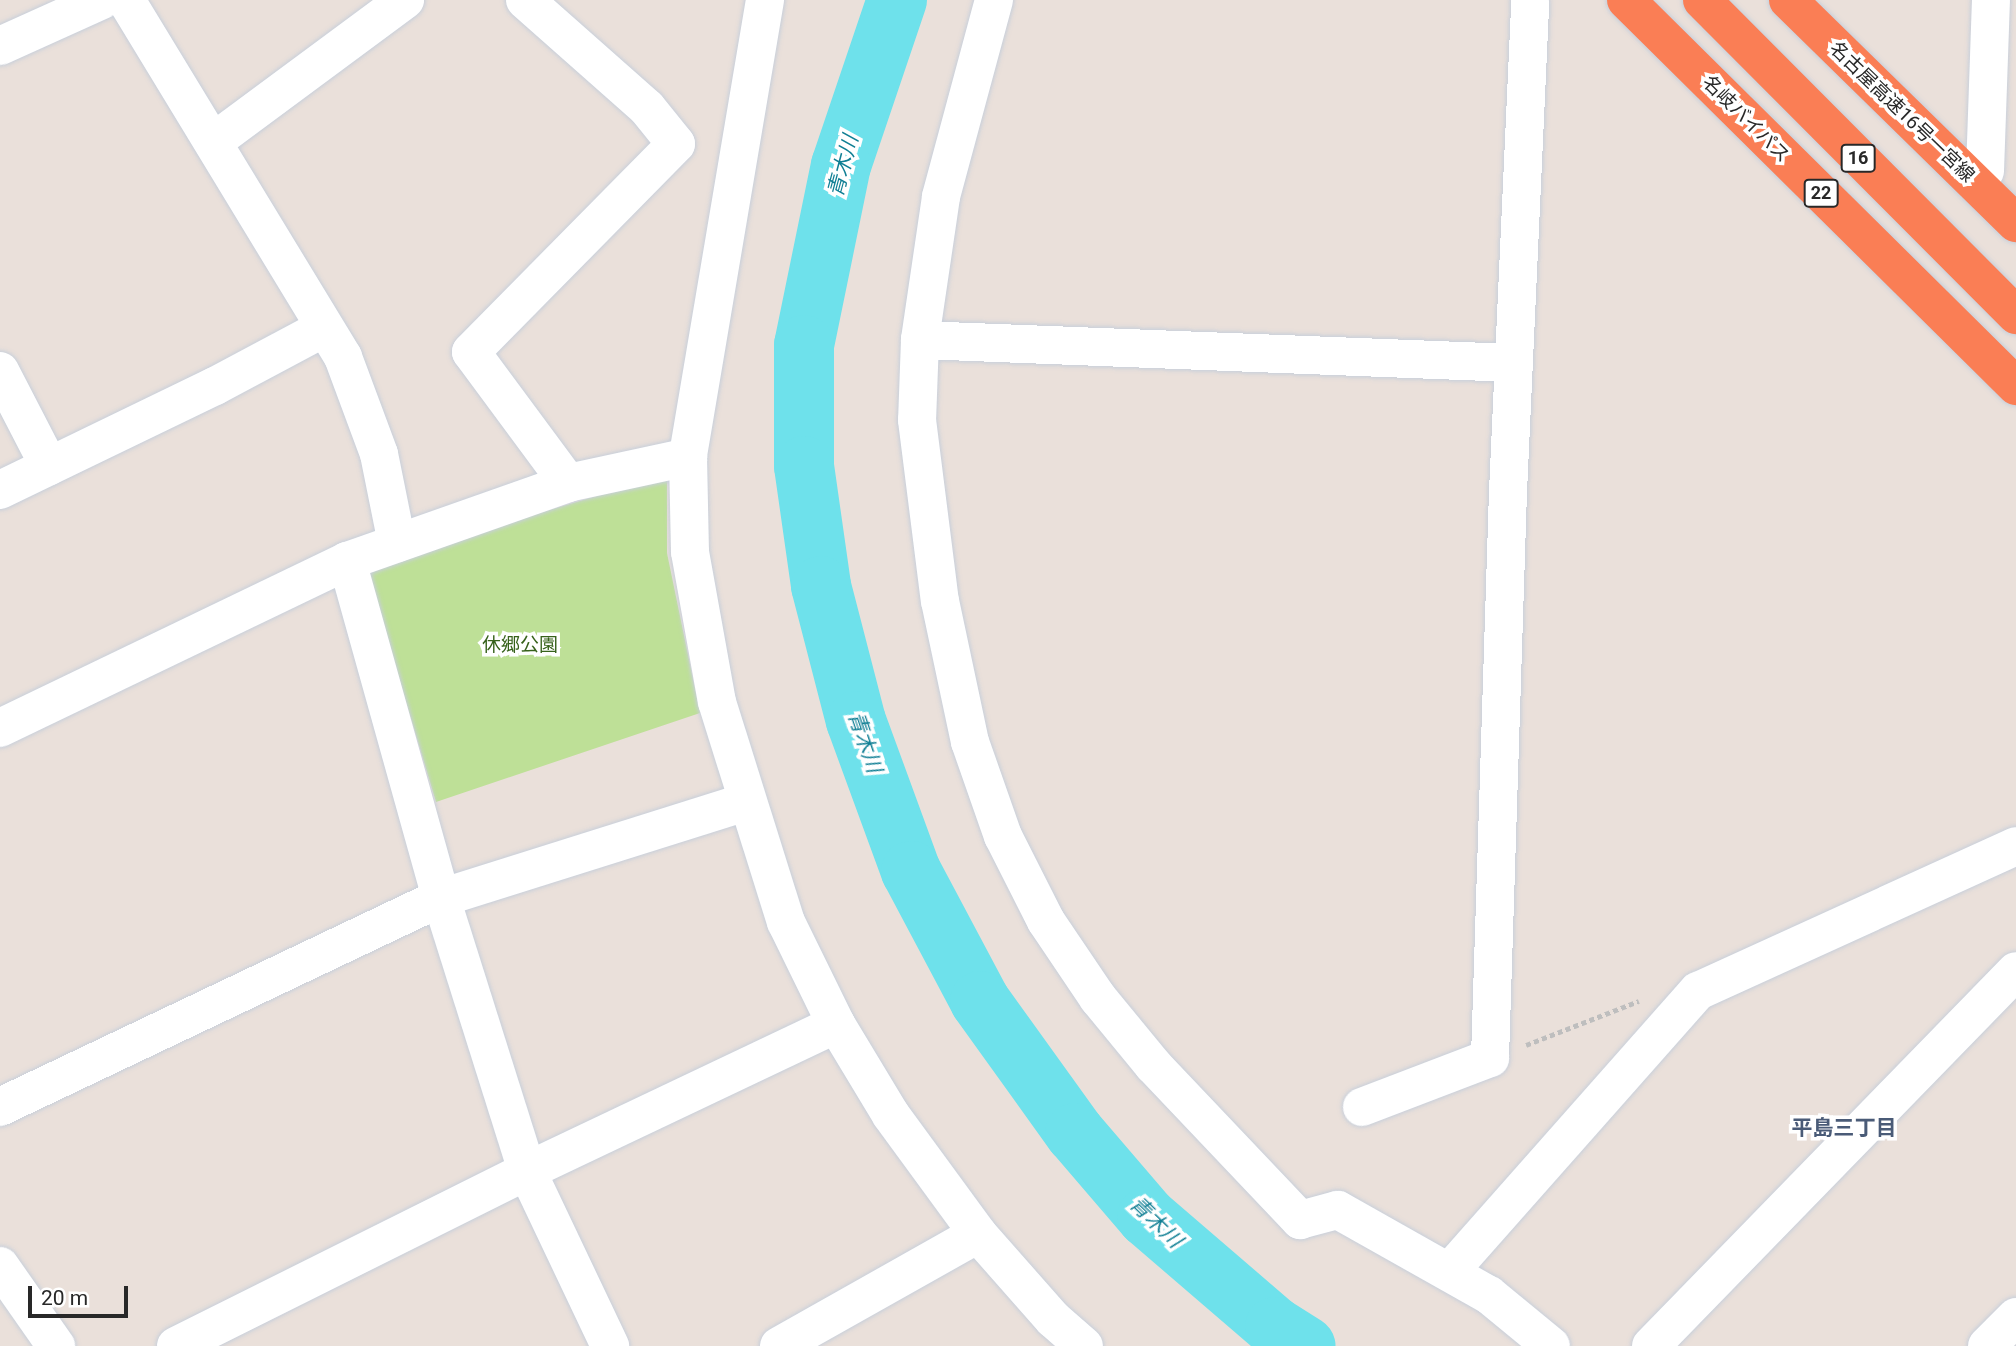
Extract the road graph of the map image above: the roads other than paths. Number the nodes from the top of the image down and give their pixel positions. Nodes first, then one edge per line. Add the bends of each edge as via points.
1 (102, 0) edge
2 (126, 0) edge
3 (525, 0) edge
4 (765, 0) edge
5 (994, 0) edge
6 (1530, 0) edge
7 (1626, 0) edge
8 (1702, 0) edge
9 (1788, 0) edge
10 (1810, 0) edge
11 (1991, 0) edge
12 (398, 2) edge
13 (0, 46) edge
14 (2003, 101) edge
15 (213, 142) junction
16 (1985, 171) junction
17 (2016, 204) edge
18 (2016, 223) edge
19 (2016, 315) edge
20 (324, 328) junction
21 (920, 340) junction
22 (1514, 363) junction
23 (0, 371) edge
24 (2016, 386) edge
25 (688, 457) junction
26 (49, 466) junction
27 (568, 483) junction
28 (0, 491) edge
29 (397, 543) junction
30 (347, 561) junction
31 (0, 728) edge
32 (746, 802) junction
33 (2016, 846) edge
34 (440, 898) junction
35 (2016, 971) edge
36 (836, 1024) junction
37 (0, 1107) edge
38 (1362, 1107) dead end
39 (527, 1171) junction
40 (978, 1234) junction
41 (0, 1266) edge
42 (1450, 1271) junction
43 (2016, 1317) edge
44 (56, 1346) edge
45 (176, 1346) edge
46 (610, 1346) edge
47 (779, 1346) edge
48 (1084, 1346) edge
49 (1551, 1346) edge
50 (1651, 1346) edge
51 (1987, 1346) edge

1 - 13 street
2 - 15 street
3 - 27 street via 647,108 676,144 471,352
4 - 25 street
5 - 21 street via 941,197
6 - 22 street
7 - 24 highway, 名岐バイパス / 22
8 - 19 highway, 16
9 - 18 highway, 名古屋高速16号一宮線
10 - 16 highway
11 - 14 street
12 - 15 street
14 - 16 street
15 - 20 street
16 - 17 highway
20 - 26 street
20 - 29 street via 343,357 379,454
21 - 22 street
21 - 42 street via 917,420 940,601 962,703 1003,836 1046,921 1098,998 1153,1065 1300,1220 1338,1210
22 - 38 street via 1490,1058
23 - 26 street
25 - 27 street
25 - 32 street via 690,552 717,702
26 - 28 street
27 - 29 street
29 - 30 street
30 - 31 street
30 - 34 street
32 - 34 street
32 - 36 street via 786,922
33 - 42 street via 1698,991
34 - 37 street
34 - 39 street
35 - 50 street
36 - 39 street
36 - 40 street via 891,1115
39 - 45 street
39 - 46 street
40 - 47 street
40 - 48 street via 1053,1320
41 - 44 street
42 - 49 street via 1489,1295
43 - 51 street

